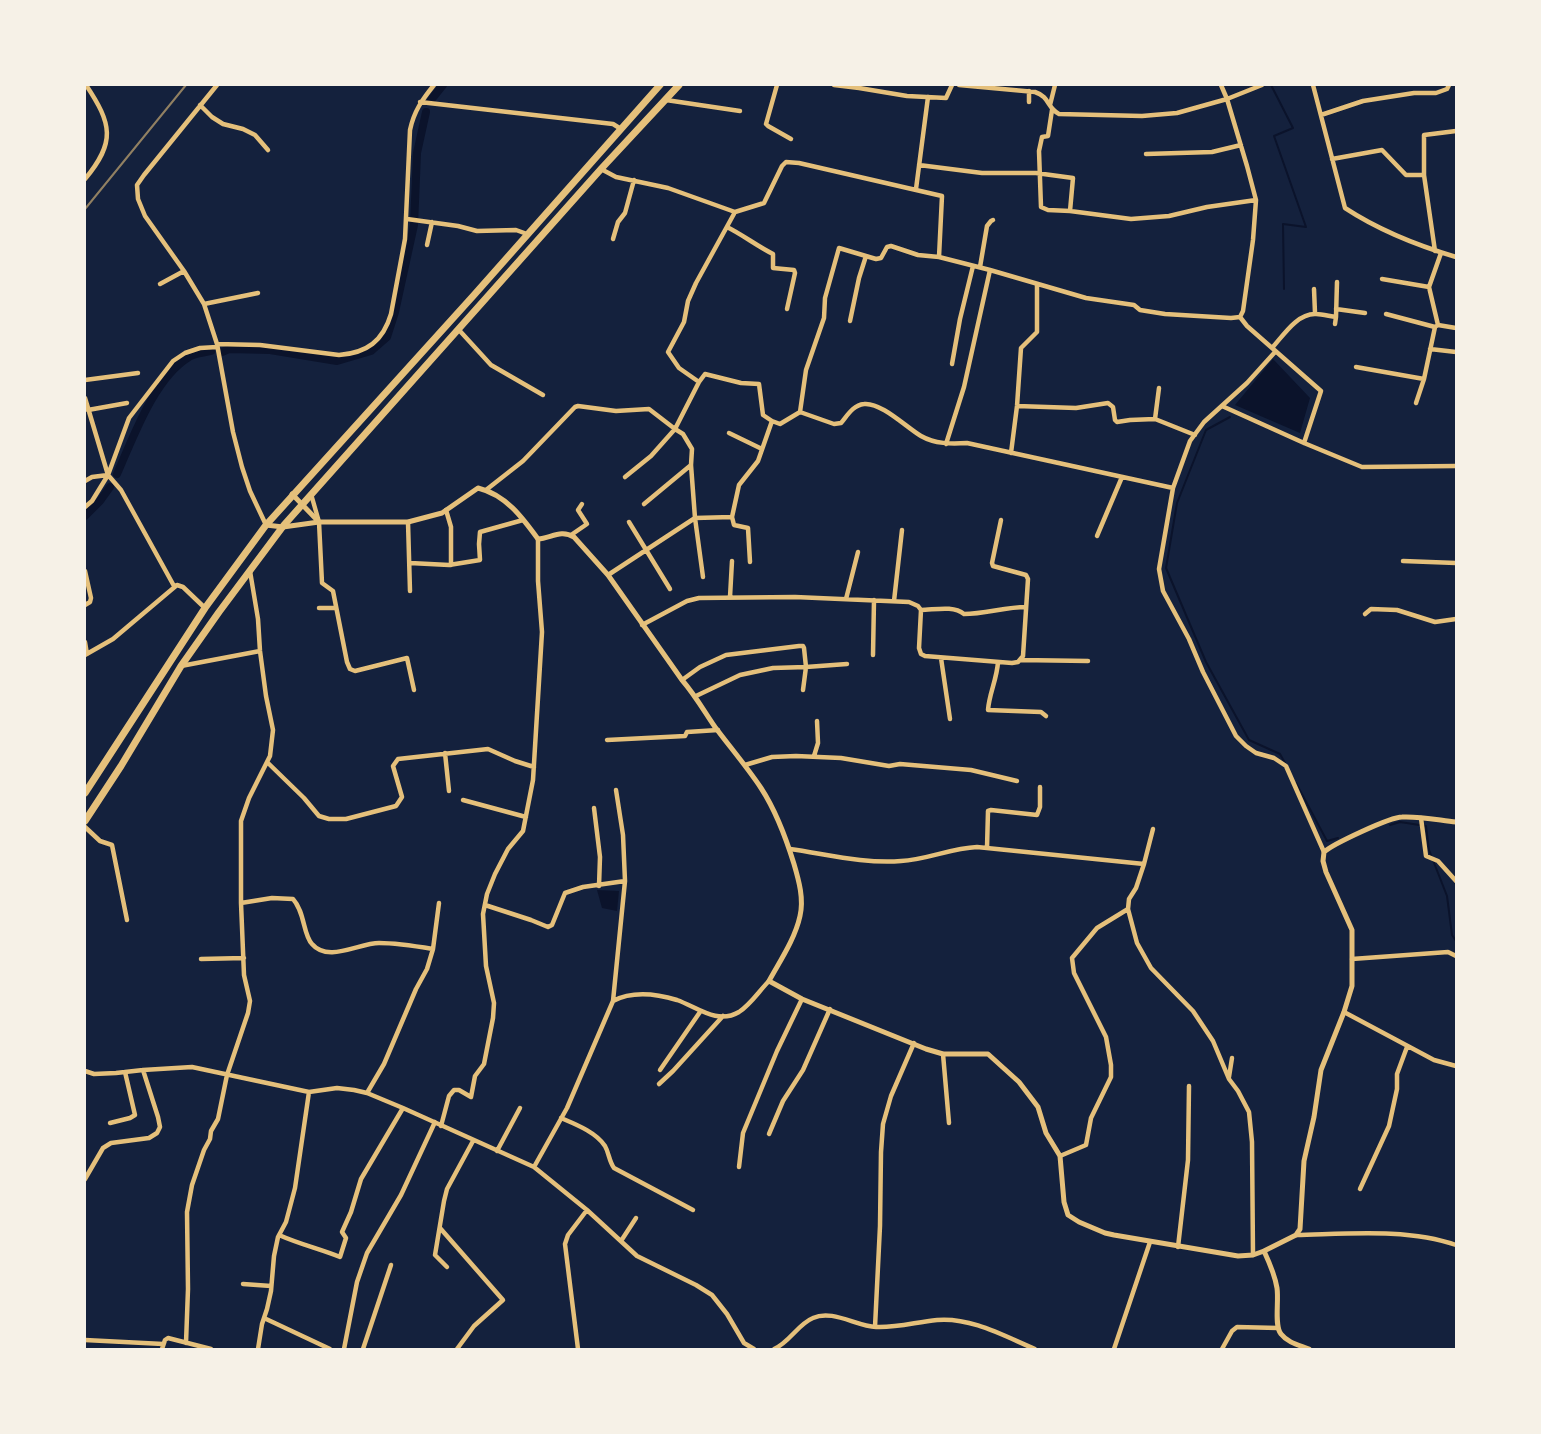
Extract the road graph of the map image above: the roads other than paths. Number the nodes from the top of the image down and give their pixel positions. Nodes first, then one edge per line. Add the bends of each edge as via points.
1 (86, 85) edge
2 (217, 85) edge
3 (434, 85) edge
4 (660, 85) edge
5 (679, 85) edge
6 (777, 85) edge
7 (834, 85) edge
8 (952, 85) edge
9 (959, 85) edge
10 (1055, 85) edge
11 (1221, 85) edge
12 (1262, 85) edge
13 (1313, 85) edge
14 (1448, 85) edge
15 (1029, 91) junction
16 (928, 97) junction
17 (1227, 99) junction
18 (666, 100) junction
19 (420, 102) junction
20 (1029, 102) dead end
21 (200, 105) junction
22 (1051, 108) junction
23 (740, 111) dead end
24 (1321, 115) junction
25 (621, 129) junction
26 (1456, 131) edge
27 (791, 139) dead end
28 (1241, 146) junction
29 (268, 150) dead end
30 (1146, 154) dead end
31 (1332, 159) junction
32 (919, 165) junction
33 (601, 169) junction
34 (1039, 174) junction
35 (1424, 175) junction
36 (85, 179) edge
37 (634, 180) junction
38 (916, 189) junction
39 (1256, 200) junction
40 (1070, 211) junction
41 (735, 212) junction
42 (407, 219) junction
43 (993, 220) dead end
44 (432, 222) junction
45 (727, 227) junction
46 (527, 234) junction
47 (613, 239) dead end
48 (427, 245) dead end
49 (1435, 251) junction
50 (1441, 253) junction
51 (866, 256) junction
52 (939, 257) junction
53 (1456, 257) edge
54 (973, 266) junction
55 (980, 267) junction
56 (990, 270) junction
57 (184, 271) junction
58 (1382, 279) dead end
59 (1337, 282) dead end
60 (160, 284) dead end
61 (1037, 284) junction
62 (1429, 287) junction
63 (1314, 289) dead end
64 (258, 293) dead end
65 (204, 304) junction
66 (787, 309) dead end
67 (1336, 309) junction
68 (1315, 313) junction
69 (1365, 313) dead end
70 (1386, 314) dead end
71 (1240, 317) junction
72 (1336, 317) junction
73 (850, 321) dead end
74 (1335, 324) dead end
75 (1436, 326) junction
76 (1456, 328) edge
77 (459, 330) junction
78 (217, 346) junction
79 (1430, 349) junction
80 (1274, 350) junction
81 (1456, 352) edge
82 (952, 364) dead end
83 (1356, 367) dead end
84 (138, 373) dead end
85 (1424, 379) junction
86 (85, 380) edge
87 (698, 382) junction
88 (1159, 388) dead end
89 (543, 395) dead end
90 (85, 398) edge
91 (127, 403) dead end
92 (1416, 403) dead end
93 (1017, 406) junction
94 (1222, 406) junction
95 (88, 410) junction
96 (800, 412) junction
97 (1156, 419) junction
98 (772, 421) junction
99 (676, 429) junction
100 (729, 434) dead end
101 (1195, 435) junction
102 (1304, 443) junction
103 (946, 444) junction
104 (762, 449) junction
105 (1011, 453) junction
106 (691, 466) junction
107 (1456, 466) edge
108 (108, 475) junction
109 (625, 477) dead end
110 (1122, 477) junction
111 (85, 482) edge
112 (1173, 488) junction
113 (486, 490) junction
114 (292, 494) junction
115 (311, 494) junction
116 (302, 504) junction
117 (582, 504) dead end
118 (644, 504) dead end
119 (85, 507) edge
120 (446, 510) junction
121 (732, 517) junction
122 (695, 518) junction
123 (523, 520) junction
124 (1000, 520) dead end
125 (319, 522) junction
126 (408, 522) junction
127 (629, 522) dead end
128 (266, 525) junction
129 (283, 526) junction
130 (902, 530) dead end
131 (571, 535) junction
132 (1097, 536) dead end
133 (538, 539) junction
134 (646, 549) junction
135 (858, 552) dead end
136 (732, 561) dead end
137 (1403, 561) dead end
138 (750, 562) dead end
139 (410, 563) junction
140 (1456, 563) edge
141 (451, 565) junction
142 (85, 570) edge
143 (250, 571) junction
144 (608, 575) junction
145 (703, 577) dead end
146 (174, 586) junction
147 (670, 589) dead end
148 (410, 591) dead end
149 (730, 597) junction
150 (846, 599) junction
151 (874, 600) junction
152 (894, 601) junction
153 (85, 605) edge
154 (1026, 607) junction
155 (205, 608) junction
156 (319, 608) dead end
157 (336, 608) junction
158 (921, 610) junction
159 (1365, 614) dead end
160 (1456, 619) edge
161 (642, 625) junction
162 (85, 642) edge
163 (260, 651) junction
164 (86, 654) edge
165 (873, 655) dead end
166 (941, 658) junction
167 (1020, 660) junction
168 (1088, 661) dead end
169 (998, 662) junction
170 (847, 664) dead end
171 (181, 666) junction
172 (806, 667) junction
173 (682, 680) junction
174 (414, 690) dead end
175 (803, 690) dead end
176 (696, 696) junction
177 (1046, 716) dead end
178 (950, 719) dead end
179 (818, 721) dead end
180 (718, 730) junction
181 (607, 740) dead end
182 (445, 754) junction
183 (814, 756) junction
184 (267, 762) junction
185 (745, 765) junction
186 (534, 767) junction
187 (1017, 781) dead end
188 (1040, 787) dead end
189 (616, 790) dead end
190 (449, 791) dead end
191 (85, 793) edge
192 (463, 800) dead end
193 (594, 808) dead end
194 (526, 817) junction
195 (1421, 818) junction
196 (85, 821) edge
197 (1456, 822) edge
198 (85, 827) edge
199 (1153, 829) dead end
200 (987, 848) junction
201 (790, 849) junction
202 (1324, 852) junction
203 (1144, 864) junction
204 (625, 881) junction
205 (1456, 881) edge
206 (599, 886) junction
207 (439, 903) dead end
208 (241, 904) junction
209 (485, 905) junction
210 (1128, 909) junction
211 (127, 920) dead end
212 (433, 949) junction
213 (1456, 956) edge
214 (244, 958) junction
215 (201, 959) dead end
216 (1352, 959) junction
217 (769, 981) junction
218 (802, 999) junction
219 (613, 1001) junction
220 (830, 1009) junction
221 (700, 1012) junction
222 (1344, 1012) junction
223 (722, 1016) junction
224 (914, 1043) junction
225 (1407, 1046) junction
226 (943, 1054) junction
227 (1232, 1058) dead end
228 (1456, 1066) edge
229 (143, 1070) junction
230 (660, 1070) dead end
231 (85, 1071) edge
232 (125, 1072) junction
233 (227, 1075) junction
234 (1229, 1079) junction
235 (659, 1084) dead end
236 (1189, 1086) dead end
237 (309, 1092) junction
238 (367, 1093) junction
239 (403, 1108) junction
240 (520, 1108) dead end
241 (561, 1118) junction
242 (435, 1122) junction
243 (110, 1123) dead end
244 (949, 1123) dead end
245 (441, 1126) junction
246 (769, 1134) dead end
247 (473, 1141) junction
248 (497, 1151) junction
249 (1060, 1156) junction
250 (534, 1167) junction
251 (739, 1168) dead end
252 (85, 1179) edge
253 (1360, 1189) dead end
254 (587, 1210) junction
255 (694, 1210) dead end
256 (636, 1218) dead end
257 (440, 1228) junction
258 (279, 1235) junction
259 (1296, 1235) junction
260 (620, 1241) junction
261 (1150, 1242) junction
262 (1456, 1245) edge
263 (1178, 1247) junction
264 (1264, 1251) junction
265 (1253, 1255) junction
266 (391, 1264) dead end
267 (447, 1267) dead end
268 (243, 1284) dead end
269 (271, 1286) junction
270 (264, 1318) junction
271 (875, 1327) junction
272 (1278, 1328) junction
273 (85, 1340) edge
274 (186, 1343) junction
275 (163, 1347) edge
276 (211, 1349) edge
277 (258, 1349) edge
278 (330, 1349) edge
279 (344, 1349) edge
280 (363, 1349) edge
281 (457, 1349) edge
282 (578, 1349) edge
283 (754, 1349) edge
284 (774, 1349) edge
285 (1035, 1349) edge
286 (1114, 1349) edge
287 (1222, 1349) edge
288 (1309, 1349) edge

1 - 36 street via 106,120 108,138 103,154
2 - 21 street
3 - 19 street
4 - 25 main road
5 - 18 main road
6 - 27 street via 766,124
7 - 16 street
8 - 16 street via 946,98
9 - 15 street
10 - 22 street
11 - 17 street
12 - 17 street
13 - 24 street
14 - 24 street via 1447,89 1436,93 1363,101
15 - 20 street
15 - 22 street via 1042,94
16 - 32 street
17 - 22 street via 1177,113 1142,116 1070,116
17 - 28 street
18 - 23 street
18 - 33 main road
19 - 25 street via 613,124
19 - 42 street via 410,130
21 - 29 street via 223,124 255,135
21 - 57 street via 137,185 138,199 145,216
22 - 34 street via 1048,136 1042,137 1039,151
24 - 31 street
25 - 46 main road
26 - 35 street via 1424,135
28 - 30 street via 1212,152
28 - 39 street
31 - 35 street via 1382,150 1406,175
31 - 49 street via 1346,208
32 - 34 street
32 - 38 street
33 - 37 street via 616,177
33 - 77 main road
34 - 40 street via 1041,207
34 - 40 street via 1073,178
35 - 49 street
37 - 41 street via 668,188
37 - 47 street
38 - 41 street via 786,162 764,203
38 - 52 street via 942,196
39 - 40 street via 1207,206 1169,216 1131,219
39 - 71 street
41 - 45 street
42 - 44 street
42 - 78 street via 391,314 375,343 358,352 339,355 260,346
43 - 55 street via 987,226
44 - 46 street via 477,231 516,230
44 - 48 street
45 - 66 street via 773,254 773,268 794,270
45 - 87 street via 696,283 684,322 668,352 678,368
46 - 114 main road
49 - 50 street
50 - 53 street
50 - 62 street
51 - 52 street via 881,258 891,246 918,256
51 - 73 street
51 - 96 street via 839,248 825,298 824,318 806,370
52 - 54 street
54 - 55 street
54 - 82 street
55 - 56 street
56 - 61 street
56 - 103 street via 964,386
57 - 60 street
57 - 65 street
58 - 62 street
59 - 67 street
61 - 71 street via 1086,298 1134,304 1140,310
61 - 93 street via 1037,332 1021,348
62 - 75 street
63 - 68 street
64 - 65 street
65 - 78 street
67 - 69 street
67 - 72 street
68 - 72 street
68 - 80 street via 1299,319
70 - 75 street
71 - 80 street
72 - 74 street
75 - 76 street
75 - 79 street
77 - 89 street via 491,366
77 - 115 main road
78 - 108 street via 185,353 173,361 128,418
78 - 128 street via 242,467
79 - 81 street
79 - 85 street
80 - 94 street via 1247,383
80 - 102 street via 1321,391
83 - 85 street
84 - 86 street
85 - 92 street
87 - 98 street via 705,374 759,384 763,415
87 - 99 street
88 - 97 street
90 - 95 street
91 - 95 street
93 - 97 street via 1076,408 1108,403 1113,406 1117,422
93 - 105 street
94 - 101 street
94 - 102 street
95 - 108 street
96 - 98 street via 780,424
96 - 103 street via 840,424 854,407 874,404 923,437
97 - 101 street
98 - 104 street
99 - 106 street via 692,449
99 - 109 street via 651,456
99 - 113 street via 649,409 616,411 575,407 522,461
100 - 104 street
101 - 112 street
102 - 107 street via 1362,467
103 - 105 street via 967,444
104 - 121 street via 758,461 739,485
105 - 110 street
106 - 118 street
106 - 122 street
108 - 111 street via 92,476
108 - 119 street
108 - 146 street via 121,490
110 - 112 street
110 - 132 street
112 - 202 street via 1159,569 1163,591 1236,736 1256,753 1274,758 1286,766
113 - 120 street via 475,489
113 - 123 street via 507,501
114 - 116 street
114 - 128 main road
115 - 116 main road
115 - 125 street
116 - 125 street
116 - 129 main road
117 - 131 street via 578,510 588,524
120 - 126 street
120 - 141 street via 451,527
121 - 122 street
121 - 138 street via 734,525 748,528
122 - 134 street
122 - 145 street
123 - 133 street
123 - 141 street via 482,531 479,534 480,560
124 - 154 street via 992,563 1026,575
125 - 126 street
125 - 129 street
125 - 157 street via 322,583 332,591
126 - 139 street
127 - 134 street
128 - 129 street
128 - 155 main road
129 - 143 main road
130 - 152 street
131 - 133 street via 562,533
131 - 144 street
133 - 186 street via 542,632
134 - 144 street
134 - 147 street
135 - 150 street
136 - 149 street
137 - 140 street
139 - 141 street
139 - 148 street
142 - 153 street via 91,598
143 - 163 street
143 - 171 main road
144 - 161 street
146 - 155 street via 183,587
146 - 164 street via 114,639
149 - 150 street
149 - 161 street via 687,601
150 - 151 street
151 - 152 street
151 - 165 street
152 - 158 street via 909,602
154 - 158 street via 974,614 950,609
154 - 167 street
155 - 191 main road
156 - 157 street
157 - 174 street via 350,669 354,671 406,658
158 - 166 street via 918,648 925,656
159 - 160 street via 1371,609 1382,609 1397,610 1435,622
161 - 173 street
162 - 164 street
163 - 171 street
163 - 184 street via 273,730
166 - 169 street
166 - 178 street
167 - 168 street
167 - 169 street
169 - 177 street via 988,710 1041,712
170 - 172 street
171 - 196 main road
172 - 173 street via 803,646 764,650 726,656 700,667
172 - 175 street
172 - 176 street via 773,668 740,675
173 - 176 street
176 - 180 street
179 - 183 street
180 - 181 street via 687,732 685,736
180 - 185 street
182 - 184 street via 398,759 393,766 402,796 396,806 346,819 319,816
182 - 186 street via 488,749
182 - 190 street
183 - 185 street via 772,758
183 - 187 street via 889,766 900,764 971,770
184 - 208 street via 241,821
185 - 201 street via 774,812
186 - 194 street
188 - 200 street via 1037,815 988,811
189 - 204 street via 623,835
192 - 194 street
193 - 206 street via 600,857
194 - 209 street via 523,831 508,849 495,874
195 - 197 street
195 - 202 street via 1400,816
195 - 205 street via 1426,856 1438,861
198 - 211 street via 100,841 112,846
199 - 203 street
200 - 201 street via 964,848 884,862
200 - 203 street
201 - 217 street via 801,892 800,916
202 - 216 street via 1326,872 1352,930
203 - 210 street
204 - 206 street
204 - 219 street
206 - 209 street via 565,893 552,926 548,927
207 - 212 street
208 - 212 street via 272,898 293,899 299,905 311,944 323,951 334,952 376,943
208 - 214 street
209 - 245 street via 484,945 494,1003 484,1064 475,1076 470,1097 459,1090 454,1090 449,1096
210 - 234 street via 1137,943 1151,968 1193,1011 1212,1041
210 - 249 street via 1097,928 1072,958 1074,973 1106,1037 1112,1077 1091,1118 1086,1145
212 - 238 street via 384,1064
213 - 216 street via 1448,952
214 - 215 street
214 - 233 street via 250,1001
216 - 222 street via 1352,986
217 - 218 street
217 - 223 street via 738,1013
218 - 220 street
218 - 251 street via 743,1133
219 - 221 street via 623,996 643,994 677,1000
219 - 241 street
220 - 224 street
220 - 246 street
221 - 223 street
221 - 230 street
222 - 225 street
222 - 259 street via 1321,1070 1304,1161 1302,1214
223 - 235 street
224 - 226 street
224 - 271 street via 891,1096 883,1124
225 - 228 street via 1434,1060
225 - 253 street via 1397,1074 1389,1126
226 - 244 street
226 - 249 street via 988,1054 1019,1082 1038,1107 1046,1133
227 - 234 street
229 - 232 street
229 - 233 street via 192,1067
229 - 252 street via 158,1117 160,1127 157,1133 150,1138 111,1143 103,1148
231 - 232 street via 94,1074
232 - 243 street via 135,1115
233 - 237 street
233 - 274 street via 218,1119 192,1184 186,1212
234 - 265 street via 1249,1112
236 - 263 street via 1188,1160
237 - 238 street via 337,1088
237 - 258 street via 295,1188
238 - 239 street
239 - 242 street
239 - 258 street via 361,1179 342,1232 346,1238 340,1257
240 - 248 street
241 - 250 street
241 - 255 street via 586,1129 604,1145 614,1168
242 - 245 street
242 - 279 street via 401,1195 367,1253 357,1282
245 - 247 street
247 - 248 street
247 - 257 street via 447,1189
248 - 250 street
249 - 261 street via 1068,1215 1105,1233
250 - 254 street
254 - 260 street
254 - 282 street via 568,1235 566,1244
256 - 260 street
257 - 267 street via 435,1255
257 - 281 street via 503,1300 474,1326
258 - 269 street
259 - 262 street via 1388,1233
259 - 264 street
260 - 283 street via 637,1256 696,1284 712,1296 728,1314 744,1343
261 - 263 street
261 - 286 street
263 - 265 street via 1238,1256
264 - 265 street
264 - 272 street via 1278,1289
266 - 280 street
268 - 269 street
269 - 270 street
270 - 277 street
270 - 278 street
271 - 284 street via 821,1316 806,1322
271 - 285 street via 937,1320 967,1322
272 - 287 street via 1237,1327
272 - 288 street via 1288,1340
273 - 275 street
274 - 275 street via 168,1338 164,1340
274 - 276 street

